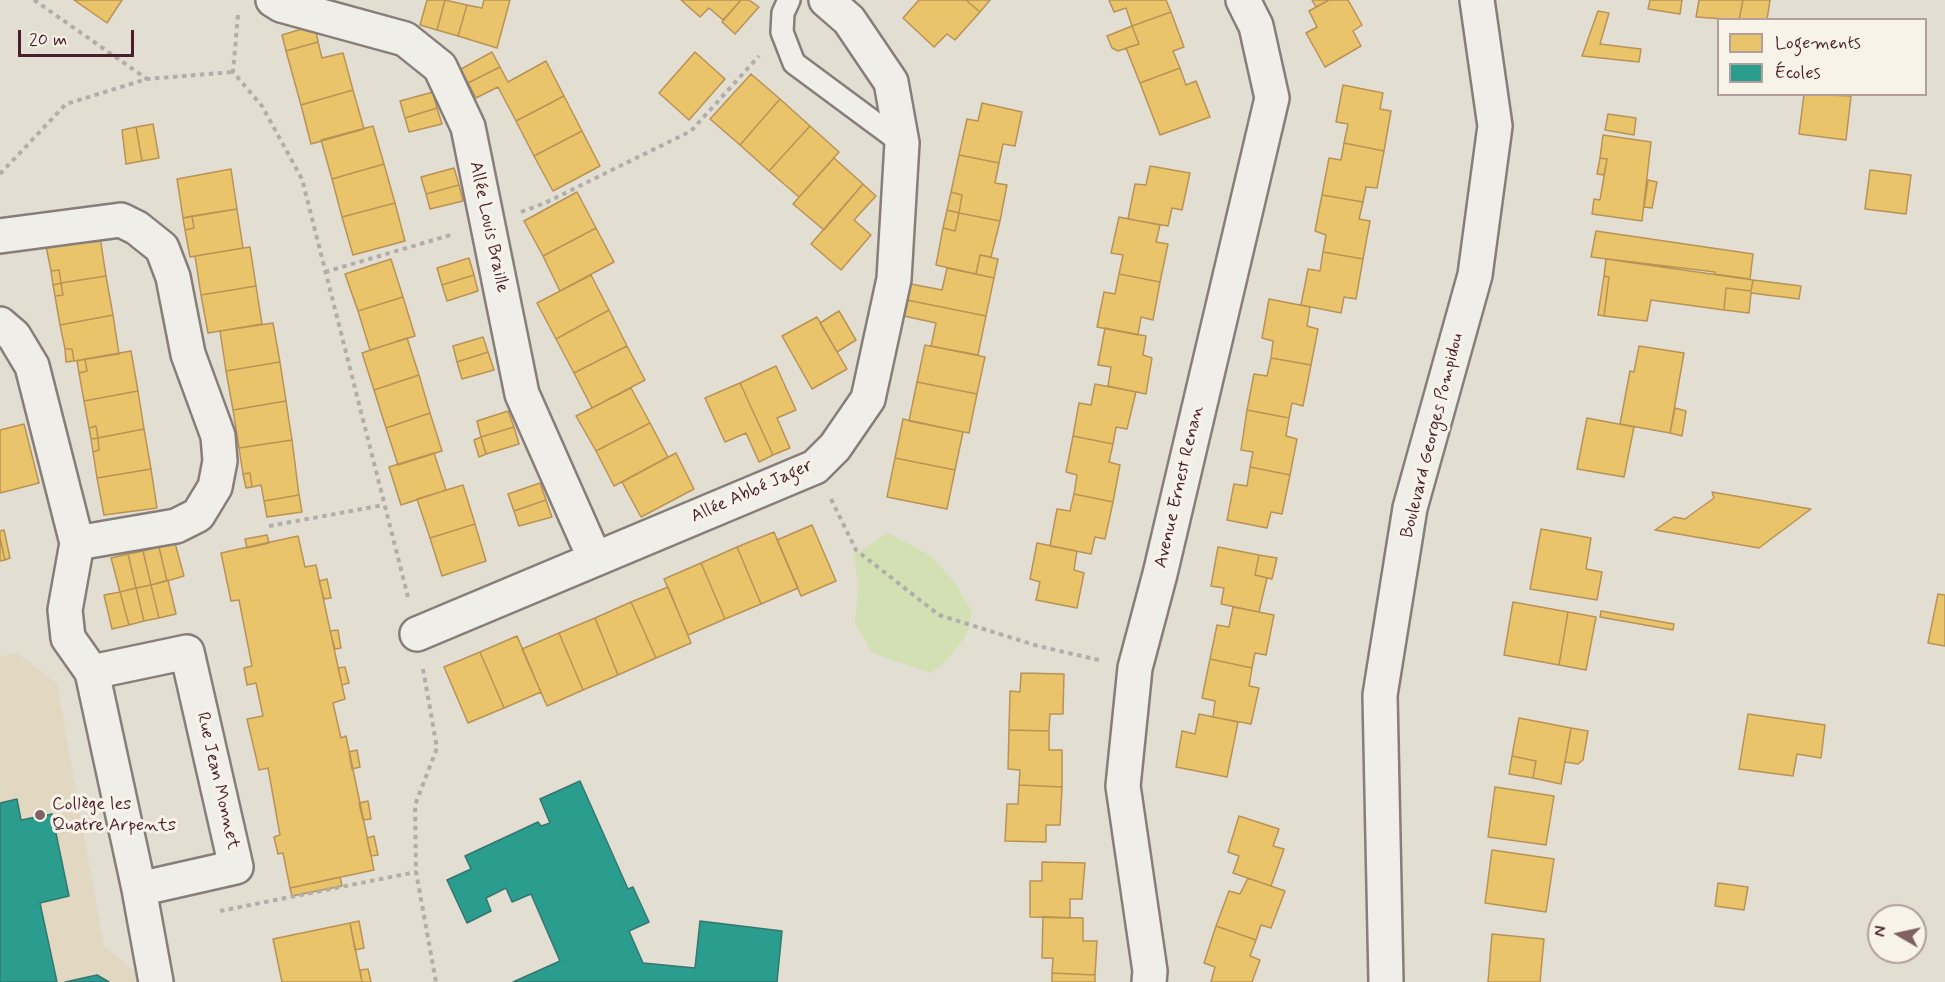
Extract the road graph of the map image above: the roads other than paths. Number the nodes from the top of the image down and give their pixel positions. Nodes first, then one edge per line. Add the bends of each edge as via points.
1 (273, 0) edge
2 (789, 0) edge
3 (1244, 0) edge
4 (1477, 0) edge
5 (847, 7) edge
6 (902, 143) junction
7 (0, 236) edge
8 (0, 324) edge
9 (77, 543) junction
10 (595, 559) junction
11 (417, 634) road end
12 (92, 672) junction
13 (139, 889) junction
14 (156, 982) edge
15 (1149, 982) edge
16 (1386, 982) edge

1 - 10 street, Allée Louis Braille via 405,39 440,68 468,128 522,394
2 - 6 lane via 783,13 782,32 794,63
3 - 15 street, Avenue Ernest Renan via 1256,26 1272,98 1135,668 1123,786
4 - 16 street, Boulevard Georges Pompidou via 1495,126 1475,275 1410,508 1380,695
5 - 6 street, Allée Abbé Jager via 891,82
6 - 10 street, Allée Abbé Jager via 894,279 868,399 835,447 815,467
7 - 9 street via 121,220 162,248 173,277 188,354 218,435 220,460 215,487 198,515 176,526
8 - 9 street via 14,336 32,366
9 - 12 street via 65,610 68,638
10 - 11 street, Allée Abbé Jager
12 - 13 street
12 - 13 street, Rue Jean Monnet via 187,652 236,867
13 - 14 street

